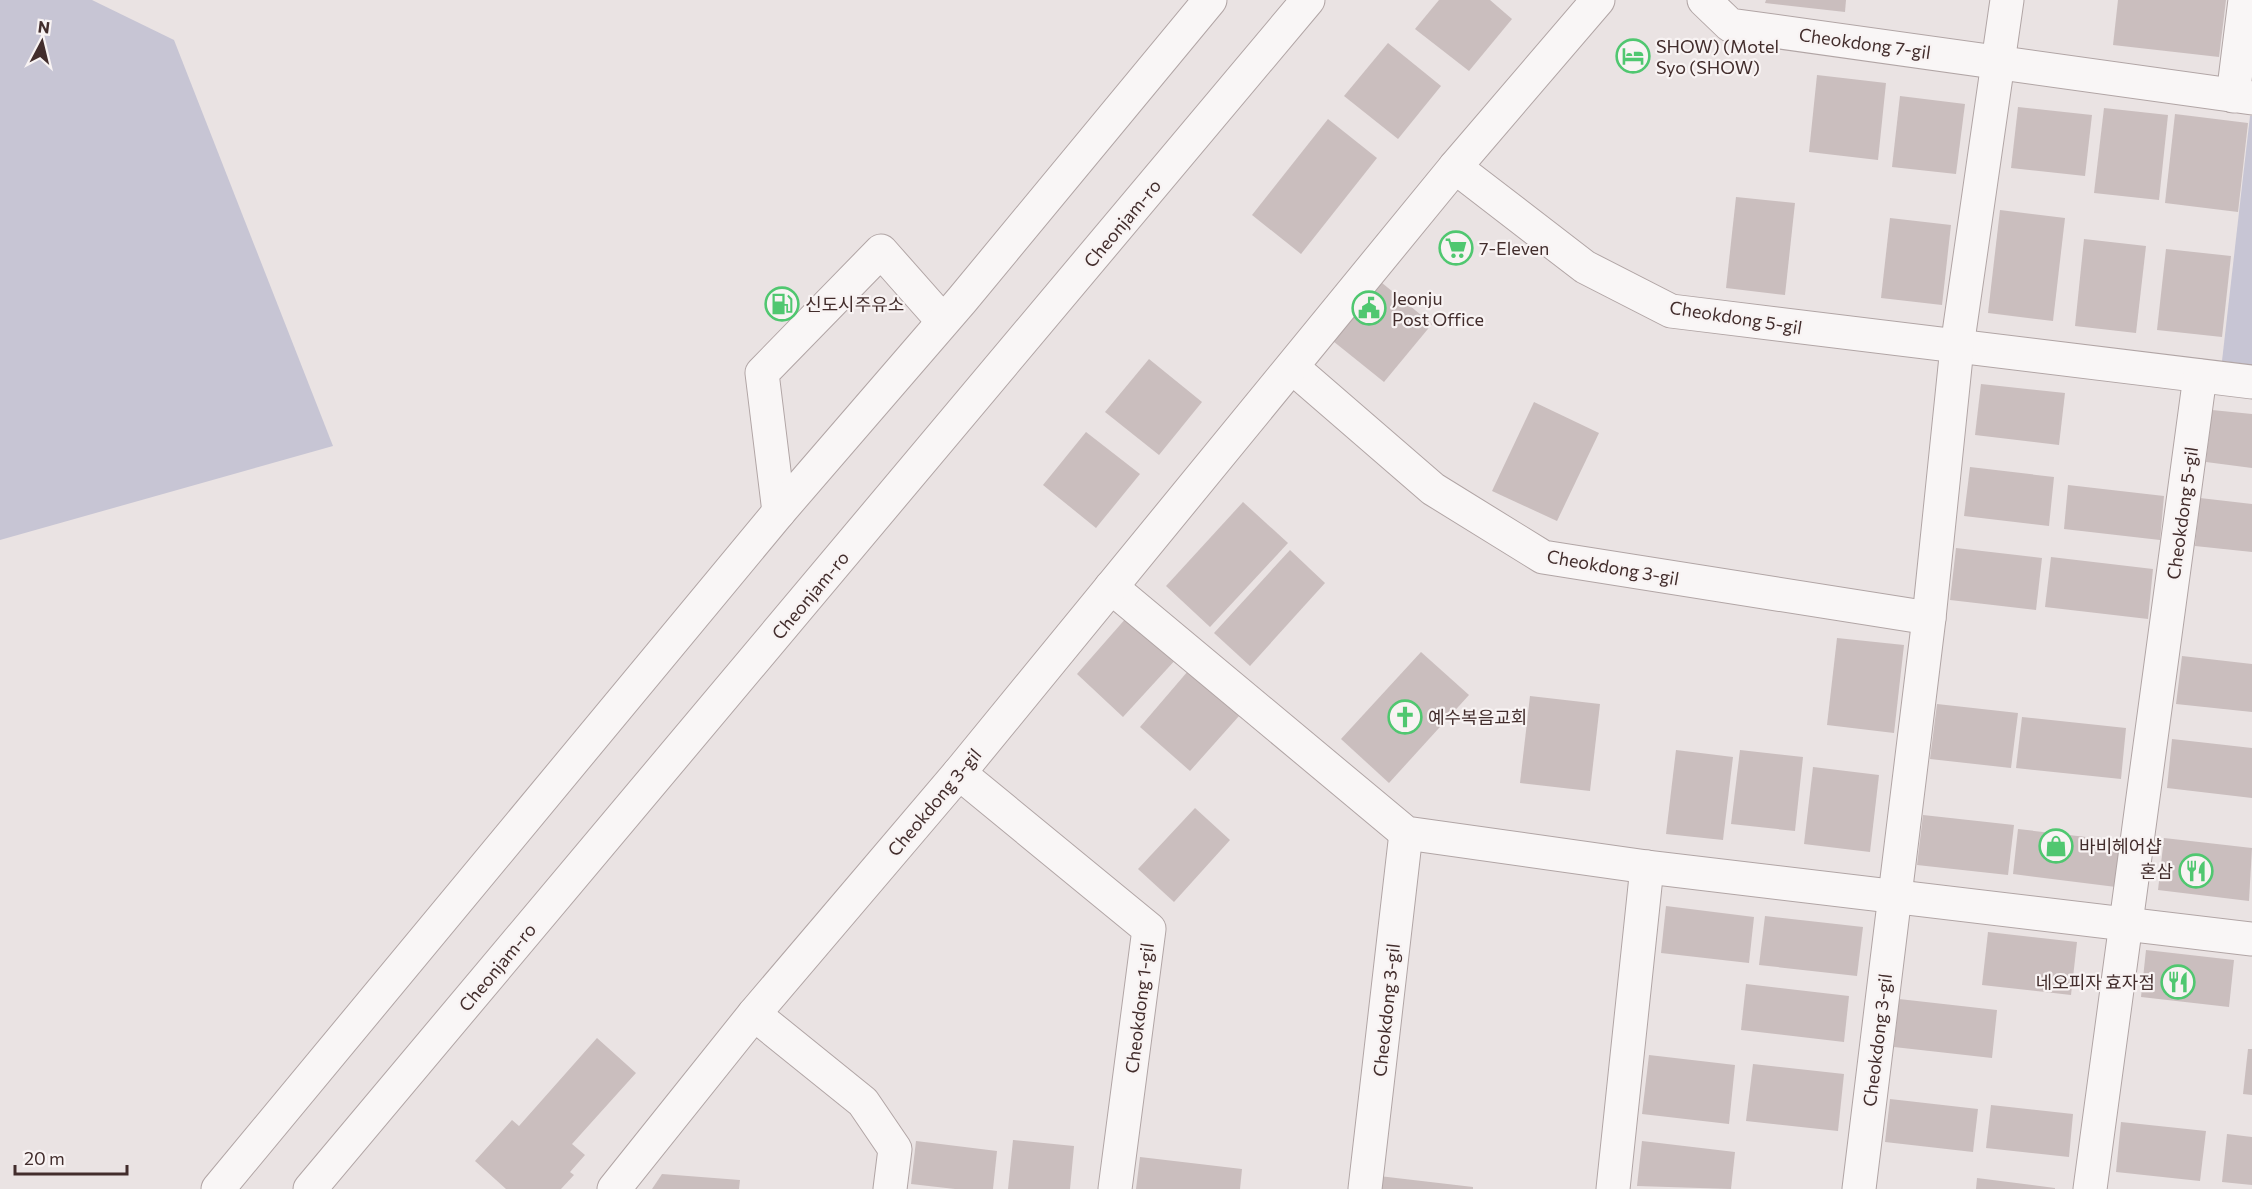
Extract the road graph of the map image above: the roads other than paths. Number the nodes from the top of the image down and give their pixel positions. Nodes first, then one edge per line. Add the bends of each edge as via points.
1 (1210, 0) edge
2 (1308, 0) edge
3 (1598, 0) edge
4 (1704, 0) edge
5 (2007, 0) edge
6 (2245, 0) edge
7 (1999, 62) junction
8 (2243, 97) edge
9 (1455, 167) junction
10 (942, 320) junction
11 (1957, 347) junction
12 (1292, 367) junction
13 (2200, 376) junction
14 (2252, 382) edge
15 (779, 512) junction
16 (1111, 587) junction
17 (1929, 618) junction
18 (959, 773) junction
19 (1406, 833) junction
20 (1647, 867) junction
21 (1895, 895) junction
22 (2126, 922) junction
23 (2252, 939) edge
24 (754, 1014) junction
25 (1860, 1187) edge
26 (218, 1189) edge
27 (310, 1189) edge
28 (614, 1189) edge
29 (890, 1189) edge
30 (1115, 1189) edge
31 (1365, 1189) edge
32 (1613, 1189) edge
33 (2090, 1189) edge

1 - 10 street
2 - 27 street, Cheonjam-ro
3 - 9 street
4 - 7 street, Cheokdong 7-gil via 1730,25
5 - 7 street
6 - 8 street, Cheokdong 7-gil
7 - 8 street, Cheokdong 7-gil
7 - 11 street
9 - 11 street, Cheokdong 5-gil via 1585,267 1671,311
9 - 12 street
10 - 15 street
10 - 15 street via 881,251 762,372
11 - 13 street, Cheokdong 5-gil
11 - 17 street
12 - 16 street, Cheokdong 3-gil
12 - 17 street, Cheokdong 3-gil via 1433,489 1543,556
13 - 14 street, Cheokdong 5-gil
13 - 22 street, Cheokdong 5-gil
15 - 26 street
16 - 18 street, Cheokdong 3-gil
16 - 19 street
17 - 21 street, Cheokdong 3-gil
18 - 24 street, Cheokdong 3-gil
18 - 30 street, Cheokdong 1-gil via 1149,929
19 - 20 street
19 - 31 street, Cheokdong 3-gil
20 - 21 street
20 - 32 street
21 - 22 street
21 - 25 street, Cheokdong 3-gil
22 - 23 street
22 - 33 street
24 - 28 street
24 - 29 street via 863,1102 895,1149

